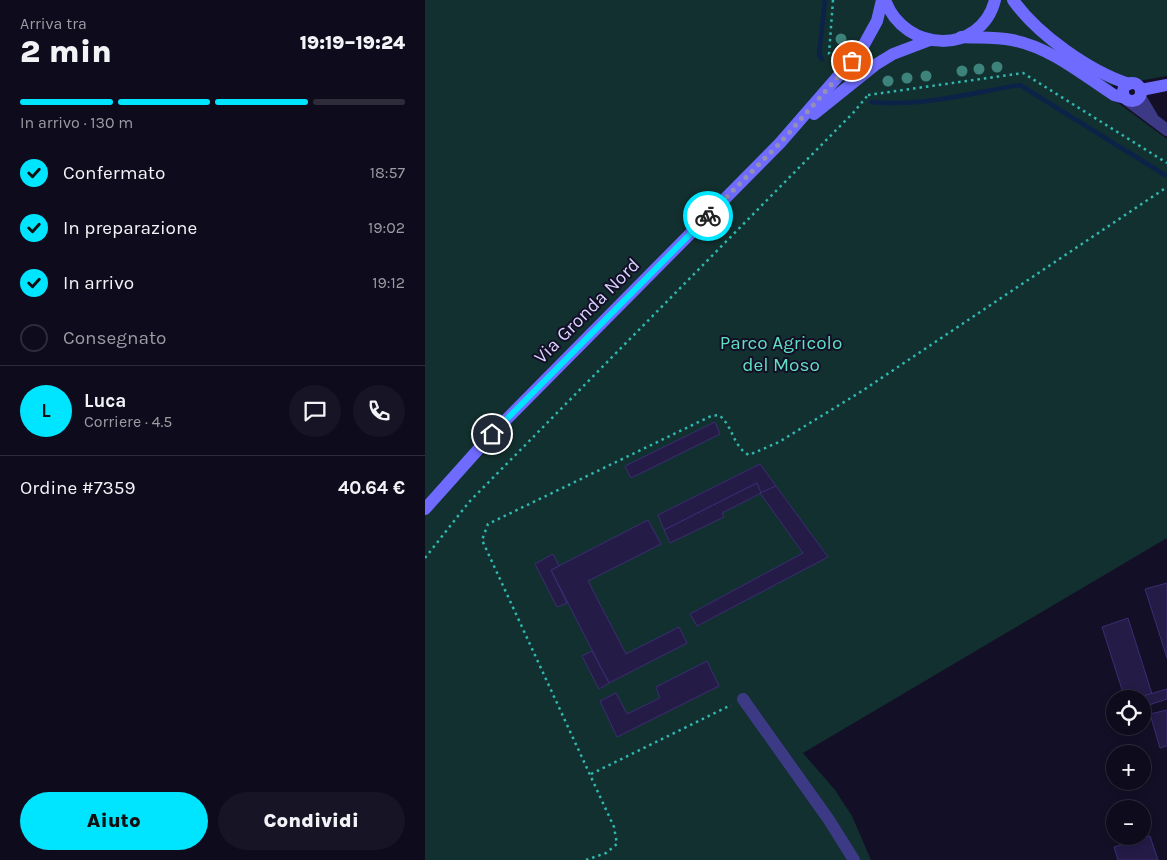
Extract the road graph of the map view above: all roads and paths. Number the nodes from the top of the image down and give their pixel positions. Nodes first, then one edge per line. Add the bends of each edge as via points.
1 (833, 0) edge
2 (884, 0) edge
3 (995, 0) edge
4 (1013, 0) edge
5 (961, 37) junction
6 (931, 40) junction
7 (843, 71) junction
8 (853, 81) junction
9 (1167, 85) edge
10 (868, 95) junction
11 (1133, 96) junction
12 (1162, 127) edge
13 (780, 143) junction
14 (1167, 163) edge
15 (1167, 187) edge
16 (425, 509) edge
17 (425, 558) edge
18 (743, 699) joint
19 (591, 774) junction
20 (586, 860) edge
21 (854, 860) edge

1 - 7 path via 829,54
2 - 6 main road via 900,25 914,35
2 - 7 main road, Via Gronda Nord via 871,35
3 - 5 main road via 986,19
4 - 11 main road via 1046,36 1111,78 1129,84 1123,90
5 - 6 main road
5 - 11 main road via 1005,39 1028,44 1046,51 1114,95
6 - 8 main road, Via Gronda Nord via 893,54
7 - 13 main road, Via Gronda Nord
8 - 10 path
8 - 13 main road, Via Gronda Nord
9 - 11 main road
10 - 14 path via 1023,73
10 - 17 path via 469,502
11 - 12 street
13 - 16 main road, Via Gronda Nord via 492,434
15 - 19 path via 862,391 779,442 749,455 741,451 726,420 719,415 711,416 488,524 482,540
18 - 19 path
18 - 21 street
19 - 20 path via 614,827 617,844 607,852

